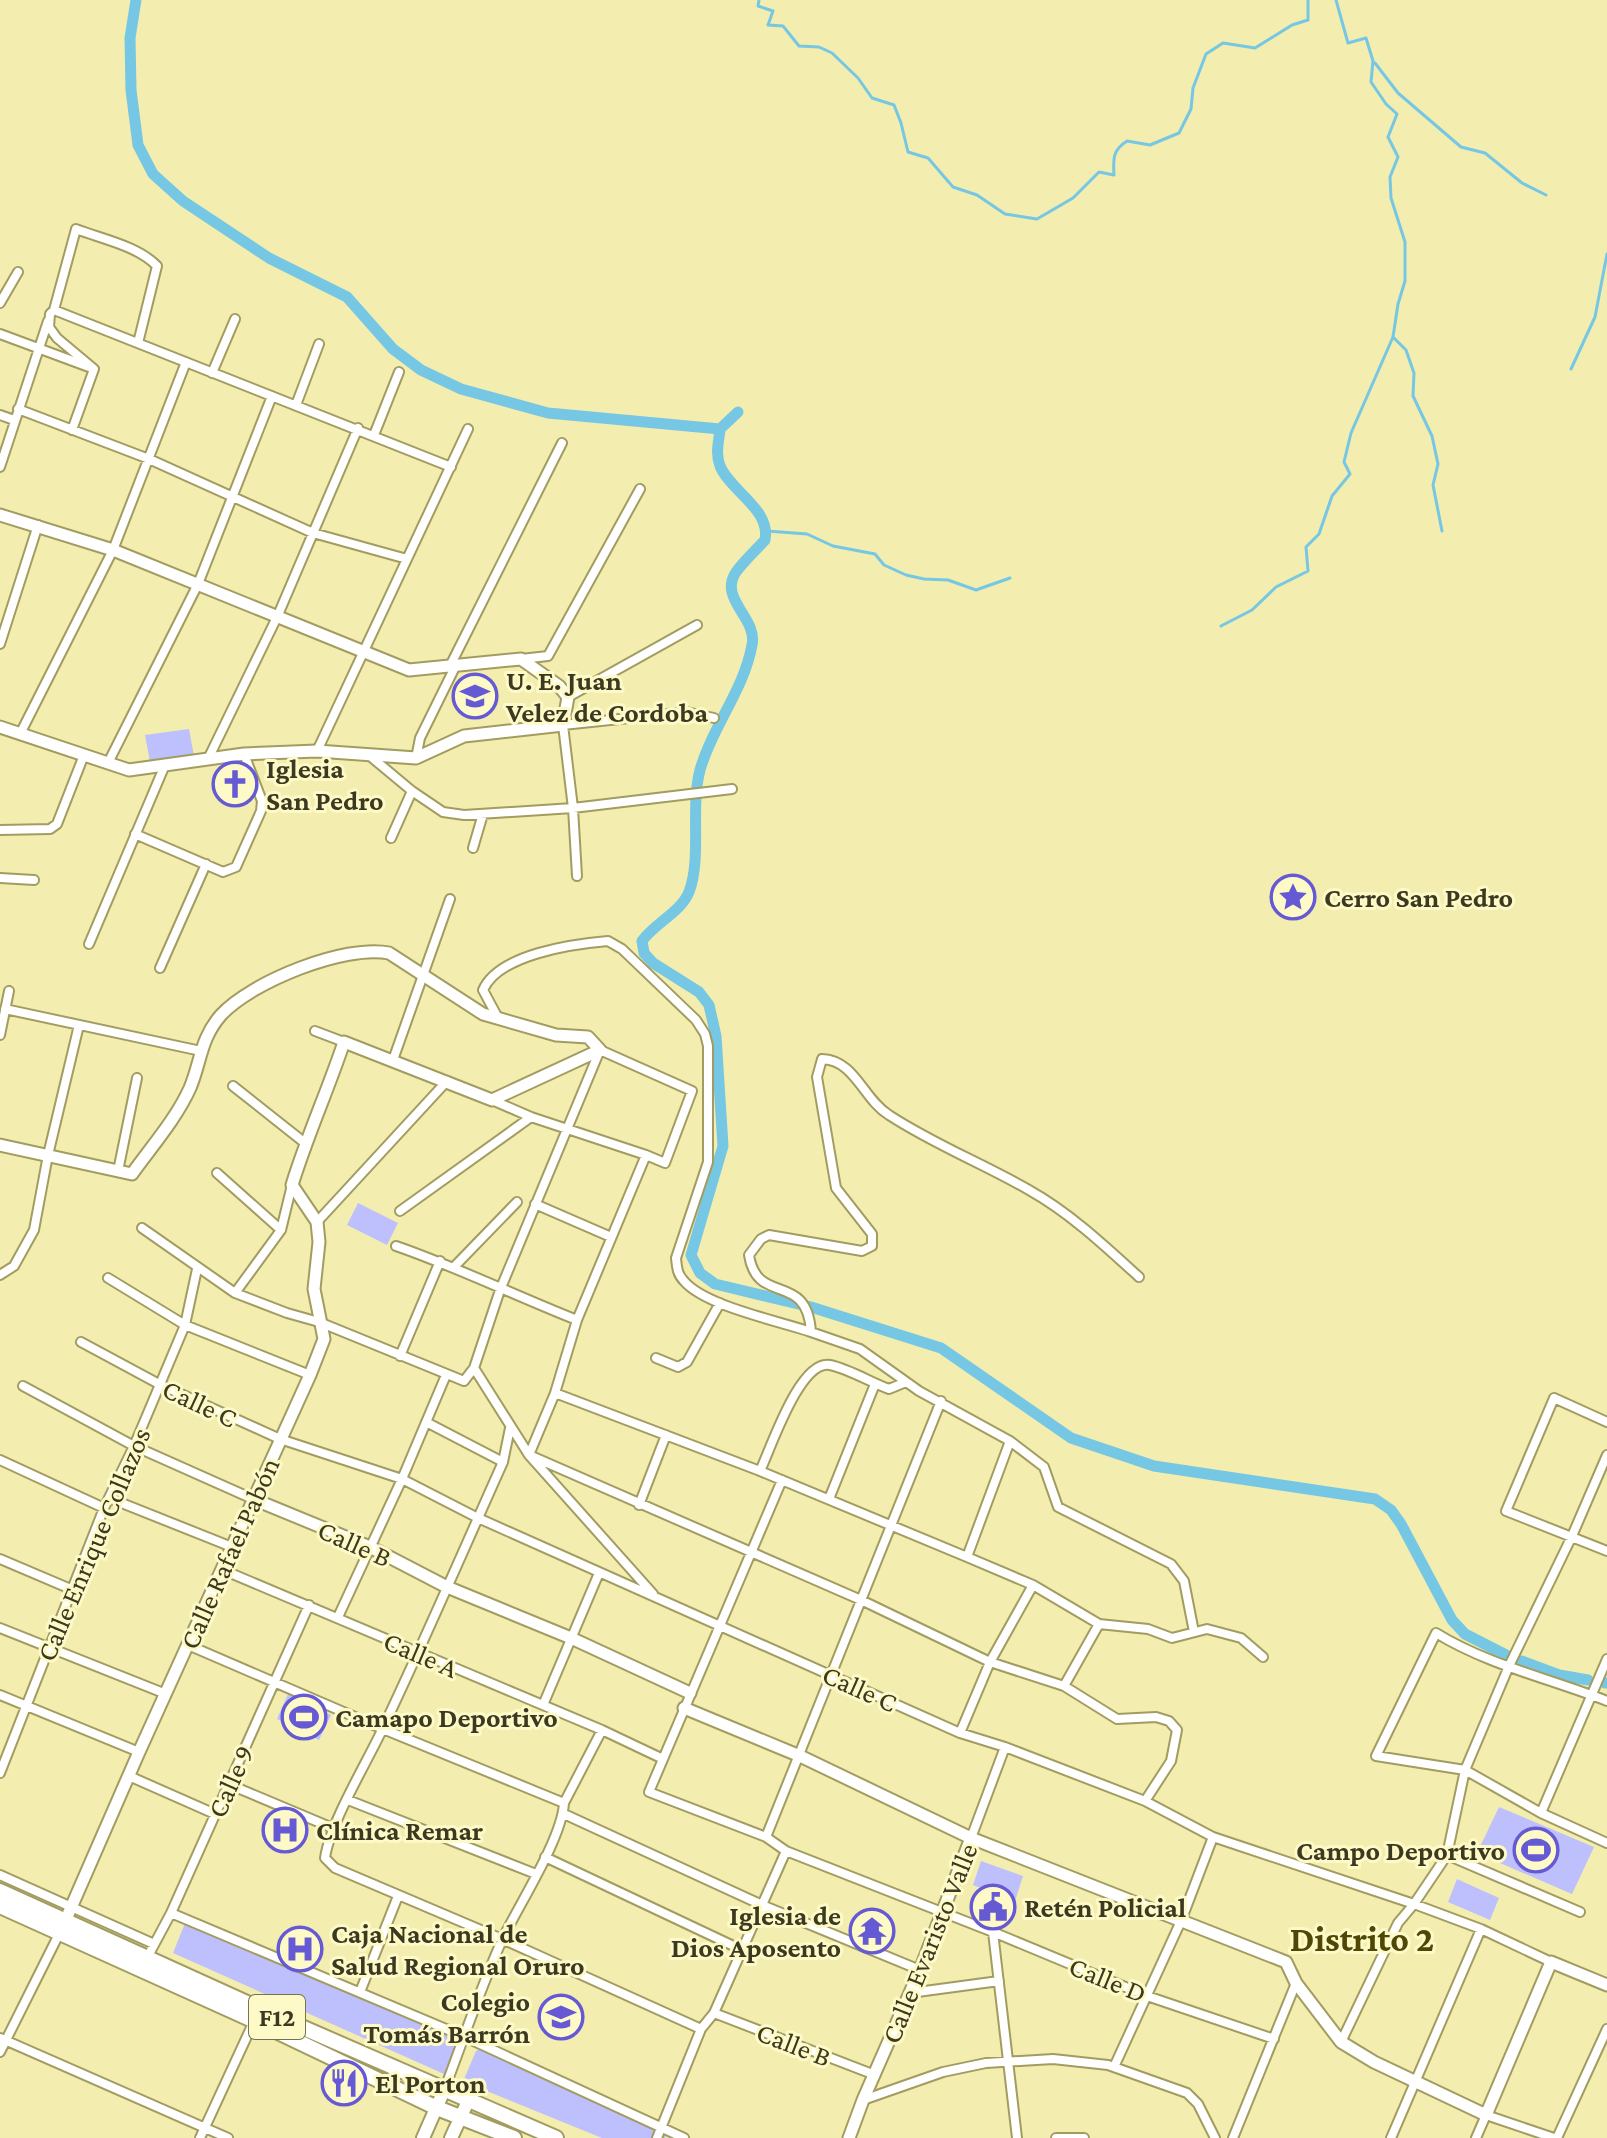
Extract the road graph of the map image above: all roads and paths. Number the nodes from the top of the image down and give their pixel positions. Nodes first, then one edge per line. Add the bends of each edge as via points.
1 (18, 272) dead end
2 (0, 303) edge
3 (54, 310) junction
4 (235, 319) dead end
5 (48, 320) junction
6 (0, 334) edge
7 (138, 343) junction
8 (319, 344) dead end
9 (39, 348) junction
10 (186, 362) junction
11 (94, 369) junction
12 (399, 372) dead end
13 (212, 373) junction
14 (272, 396) junction
15 (296, 405) junction
16 (18, 409) junction
17 (0, 415) edge
18 (14, 420) junction
19 (358, 428) junction
20 (468, 429) dead end
21 (72, 430) junction
22 (374, 435) junction
23 (562, 443) dead end
24 (149, 459) junction
25 (0, 467) edge
26 (451, 467) junction
27 (640, 489) dead end
28 (234, 495) junction
29 (0, 515) edge
30 (38, 525) junction
31 (313, 533) junction
32 (113, 550) junction
33 (407, 559) junction
34 (198, 584) junction
35 (278, 615) junction
36 (697, 625) dead end
37 (0, 644) edge
38 (364, 651) junction
39 (521, 659) junction
40 (453, 665) junction
41 (568, 697) junction
42 (714, 718) dead end
43 (563, 725) junction
44 (0, 727) edge
45 (20, 734) junction
46 (317, 751) junction
47 (244, 754) junction
48 (84, 755) junction
49 (370, 756) junction
50 (416, 758) junction
51 (208, 759) junction
52 (108, 763) junction
53 (165, 765) junction
54 (732, 789) dead end
55 (412, 791) junction
56 (573, 808) junction
57 (483, 814) junction
58 (0, 830) edge
59 (135, 834) junction
60 (391, 838) dead end
61 (473, 848) dead end
62 (206, 864) junction
63 (577, 876) dead end
64 (0, 878) edge
65 (34, 880) dead end
66 (450, 899) dead end
67 (89, 944) dead end
68 (160, 968) dead end
69 (423, 975) junction
70 (9, 991) dead end
71 (5, 1009) junction
72 (498, 1019) junction
73 (79, 1025) junction
74 (315, 1031) dead end
75 (0, 1035) edge
76 (344, 1042) junction
77 (600, 1050) junction
78 (201, 1051) junction
79 (393, 1060) junction
80 (137, 1078) dead end
81 (447, 1081) junction
82 (233, 1086) dead end
83 (492, 1100) junction
84 (531, 1117) junction
85 (566, 1128) junction
86 (305, 1143) junction
87 (0, 1145) edge
88 (48, 1155) junction
89 (646, 1155) junction
90 (118, 1171) junction
91 (217, 1173) dead end
92 (292, 1185) junction
93 (517, 1202) dead end
94 (535, 1204) junction
95 (400, 1211) dead end
96 (317, 1222) junction
97 (142, 1228) dead end
98 (281, 1230) junction
99 (611, 1237) junction
100 (396, 1246) dead end
101 (440, 1261) junction
102 (453, 1268) junction
103 (197, 1269) junction
104 (0, 1275) edge
105 (1139, 1277) dead end
106 (108, 1278) dead end
107 (500, 1290) junction
108 (235, 1293) junction
109 (720, 1303) junction
110 (577, 1320) junction
111 (319, 1322) junction
112 (185, 1325) junction
113 (811, 1332) junction
114 (81, 1342) dead end
115 (400, 1356) junction
116 (656, 1358) dead end
117 (474, 1368) junction
118 (310, 1375) junction
119 (446, 1375) junction
120 (906, 1382) junction
121 (159, 1384) junction
122 (875, 1384) junction
123 (23, 1386) dead end
124 (555, 1393) junction
125 (941, 1401) junction
126 (426, 1422) junction
127 (1607, 1422) edge
128 (510, 1428) junction
129 (666, 1435) junction
130 (280, 1439) junction
131 (1010, 1441) junction
132 (134, 1446) junction
133 (529, 1455) junction
134 (1607, 1455) edge
135 (0, 1460) edge
136 (503, 1462) junction
137 (760, 1471) junction
138 (402, 1479) junction
139 (782, 1480) junction
140 (109, 1498) junction
141 (253, 1499) junction
142 (829, 1499) junction
143 (639, 1505) junction
144 (104, 1508) junction
145 (478, 1518) junction
146 (892, 1526) junction
147 (1572, 1536) junction
148 (232, 1547) junction
149 (370, 1547) junction
150 (1607, 1551) edge
151 (751, 1552) junction
152 (967, 1557) junction
153 (0, 1559) edge
154 (223, 1570) junction
155 (599, 1573) junction
156 (1033, 1585) junction
157 (447, 1587) junction
158 (73, 1590) junction
159 (657, 1597) junction
160 (861, 1600) junction
161 (309, 1605) junction
162 (338, 1617) junction
163 (1099, 1624) junction
164 (719, 1625) junction
165 (0, 1628) edge
166 (1194, 1632) junction
167 (571, 1638) junction
168 (188, 1645) junction
169 (49, 1647) junction
170 (417, 1654) junction
171 (1263, 1657) dead end
172 (1607, 1659) edge
173 (990, 1662) junction
174 (1509, 1666) junction
175 (831, 1675) junction
176 (274, 1684) junction
177 (1064, 1686) junction
178 (690, 1693) junction
179 (166, 1694) junction
180 (0, 1695) edge
181 (1591, 1695) junction
182 (1607, 1701) edge
183 (543, 1705) junction
184 (27, 1707) junction
185 (684, 1708) junction
186 (383, 1729) junction
187 (602, 1730) junction
188 (960, 1733) junction
189 (1005, 1747) junction
190 (139, 1752) junction
191 (800, 1756) junction
192 (661, 1758) junction
193 (1465, 1770) junction
194 (0, 1773) edge
195 (129, 1776) junction
196 (228, 1784) junction
197 (348, 1800) junction
198 (1145, 1801) junction
199 (564, 1803) junction
200 (1541, 1813) junction
201 (215, 1814) junction
202 (564, 1814) junction
203 (335, 1829) junction
204 (766, 1837) junction
205 (1213, 1837) junction
206 (971, 1838) junction
207 (1607, 1843) edge
208 (786, 1851) junction
209 (1447, 1855) junction
210 (545, 1857) junction
211 (536, 1874) junction
212 (0, 1875) edge
213 (0, 1891) edge
214 (398, 1896) junction
215 (1414, 1904) junction
216 (762, 1905) junction
217 (0, 1906) edge
218 (72, 1906) junction
219 (1580, 1912) dead end
220 (171, 1913) junction
221 (943, 1913) junction
222 (1181, 1921) junction
223 (63, 1928) junction
224 (1481, 1929) junction
225 (993, 1932) junction
226 (502, 1939) junction
227 (151, 1950) junction
228 (742, 1950) junction
229 (1551, 1962) junction
230 (920, 1970) junction
231 (999, 1981) junction
232 (1296, 1983) junction
233 (1607, 1985) edge
234 (360, 1992) junction
235 (910, 1993) junction
236 (1147, 1996) junction
237 (714, 2013) junction
238 (257, 2015) junction
239 (701, 2029) junction
240 (1607, 2029) edge
241 (465, 2037) junction
242 (3, 2039) edge
243 (1274, 2039) junction
244 (1341, 2042) junction
245 (0, 2052) edge
246 (1008, 2062) junction
247 (1114, 2067) junction
248 (875, 2075) junction
249 (1415, 2080) junction
250 (445, 2088) junction
251 (469, 2099) junction
252 (863, 2100) junction
253 (437, 2108) junction
254 (1486, 2115) junction
255 (461, 2116) junction
256 (205, 2127) junction
257 (661, 2127) junction
258 (200, 2138) edge
259 (228, 2138) edge
260 (423, 2138) edge
261 (451, 2138) edge
262 (514, 2138) edge
263 (556, 2138) edge
264 (657, 2138) edge
265 (684, 2138) edge
266 (849, 2138) edge
267 (1017, 2138) edge
268 (1056, 2138) edge
269 (1084, 2138) edge
270 (1215, 2138) edge
271 (1233, 2138) edge
272 (1391, 2138) edge
273 (1476, 2138) edge
274 (1555, 2138) edge

1 - 2 street
3 - 5 street
3 - 7 street
3 - 7 street via 76,229 131,249 157,266
4 - 13 street
5 - 9 street
5 - 11 street via 57,338
6 - 9 street
7 - 10 street
8 - 15 street
9 - 11 street
9 - 16 street
10 - 13 street
10 - 24 street
11 - 21 street
12 - 22 street
13 - 14 street
14 - 15 street
14 - 28 street
15 - 19 street
16 - 18 street
16 - 21 street
17 - 18 street
18 - 25 street
19 - 22 street
19 - 31 street
20 - 26 street
21 - 24 street
22 - 26 street
23 - 40 street
24 - 28 street
24 - 32 street
26 - 33 street
27 - 39 street via 548,656
28 - 31 street
28 - 34 street
29 - 30 street
30 - 32 street
30 - 37 street
31 - 33 street
31 - 35 street
32 - 34 street
32 - 45 street
33 - 38 street
34 - 35 street
34 - 52 street
35 - 38 street
35 - 51 street
36 - 41 street
38 - 40 street via 409,670
38 - 46 street
39 - 40 street
39 - 41 street
40 - 50 street
41 - 43 street
42 - 43 street via 686,712
43 - 50 street via 464,736
43 - 56 street
44 - 45 street
45 - 48 street
46 - 47 street
46 - 49 street
47 - 51 street
47 - 62 street via 261,811 236,867 223,872
48 - 52 street
48 - 58 street via 57,824 50,829
49 - 50 street
49 - 55 street
51 - 53 street
52 - 53 street via 129,770
53 - 59 street
54 - 56 street
55 - 57 street via 443,812
55 - 60 street
56 - 57 street
56 - 63 street
57 - 61 street
59 - 62 street
59 - 67 street
62 - 68 street
64 - 65 street
66 - 69 street
69 - 72 street
69 - 78 street via 389,953 345,953 262,986 238,1002 222,1015
69 - 79 street
70 - 71 street
71 - 73 street
71 - 75 street
72 - 77 street via 556,1035 588,1037
72 - 109 street via 483,990 514,961 608,941 696,1020 708,1046 708,1162 676,1258 684,1283
73 - 78 street
73 - 88 street
74 - 76 street
76 - 79 street
76 - 86 street
77 - 83 street
77 - 85 street
77 - 89 street via 692,1091 665,1163
78 - 90 street via 180,1108 132,1174
79 - 81 street
80 - 90 street
81 - 83 street
81 - 96 street
82 - 86 street
83 - 84 street
84 - 85 street
84 - 95 street
85 - 89 street
85 - 94 street
86 - 92 street
87 - 88 street
88 - 90 street
88 - 104 street via 34,1230 14,1266
89 - 99 street
91 - 98 street
92 - 96 street
92 - 98 street
93 - 102 street
94 - 99 street
94 - 107 street
96 - 111 street, Calle Rafael Pabón via 314,1289
97 - 103 street
98 - 108 street
99 - 110 street
100 - 101 street
101 - 102 street
101 - 115 street
102 - 107 street
103 - 108 street
103 - 112 street, Calle Enrique Collazos
105 - 113 street via 1032,1191 886,1114 847,1067 836,1059 822,1059 817,1077 836,1188 872,1234 872,1246 862,1251 769,1235 749,1255 755,1275 802,1299
106 - 112 street
107 - 110 street
107 - 117 street
108 - 111 street
109 - 113 street
109 - 116 street via 687,1362 678,1367
110 - 124 street
111 - 115 street
111 - 118 street, Calle Rafael Pabón via 324,1339
112 - 118 street
112 - 121 street, Calle Enrique Collazos
113 - 120 street via 860,1349
114 - 121 street, Calle C
115 - 119 street
117 - 119 street via 464,1381
117 - 128 street
118 - 130 street, Calle Rafael Pabón
119 - 126 street
120 - 122 street via 889,1389
120 - 125 street
121 - 130 street, Calle C
121 - 132 street, Calle Enrique Collazos
122 - 137 street via 827,1364 814,1368 800,1383
122 - 142 street
123 - 132 street, Calle B
124 - 129 street
124 - 133 street
125 - 131 street
125 - 146 street
126 - 136 street
126 - 138 street
127 - 147 street via 1554,1398 1506,1511
128 - 133 street
128 - 136 street
129 - 137 street
129 - 143 street
130 - 138 street, Calle C
130 - 141 street, Calle Rafael Pabón
131 - 152 street
131 - 166 street via 1044,1467 1058,1507 1171,1564 1184,1581
132 - 140 street, Calle Enrique Collazos
132 - 141 street, Calle B
133 - 143 street
133 - 159 street
134 - 147 street
135 - 144 street
136 - 145 street
137 - 139 street
138 - 145 street, Calle C
138 - 149 street
139 - 142 street
139 - 151 street
140 - 144 street, Calle Enrique Collazos
140 - 148 street
141 - 148 street, Calle Rafael Pabón
141 - 149 street, Calle B
142 - 146 street
143 - 151 street
144 - 158 street, Calle Enrique Collazos
145 - 155 street, Calle C
145 - 157 street
146 - 152 street
146 - 160 street
147 - 150 street
147 - 174 street
148 - 154 street, Calle Rafael Pabón
149 - 157 street, Calle B
149 - 162 street
151 - 160 street
151 - 164 street
152 - 156 street
153 - 158 street
154 - 161 street, Calle A
154 - 168 street, Calle Rafael Pabón
155 - 159 street, Calle C
155 - 167 street
156 - 163 street
156 - 173 street
157 - 167 street, Calle B
157 - 170 street
158 - 169 street, Calle Enrique Collazos
159 - 164 street, Calle C
160 - 173 street
160 - 175 street
161 - 162 street, Calle A
161 - 176 street, Calle 9
162 - 170 street, Calle A
163 - 166 street via 1148,1629 1172,1638
163 - 177 street
164 - 175 street, Calle C
164 - 178 street
165 - 169 street
166 - 171 street via 1207,1629 1241,1638
167 - 178 street, Calle B
167 - 183 street
168 - 176 street
168 - 179 street, Calle Rafael Pabón
169 - 179 street
169 - 184 street, Calle Enrique Collazos
170 - 183 street, Calle A
170 - 186 street
172 - 181 street
173 - 177 street
173 - 188 street
174 - 181 street
174 - 193 street
174 - 193 street via 1436,1633 1376,1756
175 - 188 street, Calle C
175 - 191 street
176 - 186 street
176 - 196 street, Calle 9
177 - 198 street via 1117,1719 1156,1717 1177,1730 1171,1761
178 - 185 street
179 - 190 street, Calle Rafael Pabón
180 - 184 street
181 - 182 street
181 - 200 street
183 - 187 street, Calle A
184 - 190 street
184 - 194 street, Calle Enrique Collazos
185 - 191 street
185 - 192 street
186 - 197 street
186 - 199 street
187 - 192 street, Calle A
187 - 199 street
188 - 189 street, Calle C
189 - 198 street, Calle C
189 - 206 street, Calle Evaristo Valle
190 - 195 street, Calle Rafael Pabón
191 - 204 street
191 - 206 street
192 - 204 street, Calle D via 649,1792
193 - 200 street
193 - 209 street
195 - 201 street
195 - 218 street, Calle Rafael Pabón
196 - 201 street, Calle 9
196 - 203 street
197 - 203 street
197 - 211 street
198 - 205 street, Calle C
199 - 202 street
200 - 207 street
201 - 220 street, Calle 9
202 - 210 street
202 - 216 street
203 - 214 street via 325,1858 335,1868
204 - 208 street, Calle D
205 - 215 street, Calle C
205 - 222 street
206 - 221 street, Calle Evaristo Valle
206 - 222 street
208 - 216 street
208 - 221 street, Calle D
209 - 215 street
209 - 219 street
210 - 211 street
210 - 228 street
211 - 226 street
212 - 218 street
213 - 223 main road, F12
214 - 226 street
214 - 234 street
215 - 224 street, Calle C
215 - 244 street via 1398,1923
216 - 228 street
216 - 230 street
217 - 223 main road, F12
218 - 223 street, Calle Rafael Pabón
218 - 227 street
220 - 227 street, Calle 9
220 - 234 street
221 - 225 street, Calle D
221 - 230 street, Calle Evaristo Valle
222 - 232 street via 1286,1962
222 - 236 street
223 - 227 main road, F12
223 - 238 main road, F12
223 - 242 street, Calle Rafael Pabón
224 - 229 street, Calle C
224 - 249 street
225 - 231 street
225 - 236 street, Calle D
226 - 239 street
226 - 241 street
227 - 238 main road, F12
228 - 237 street
229 - 233 street
229 - 254 street
230 - 235 street, Calle Evaristo Valle
231 - 235 street
231 - 246 street
232 - 243 street
232 - 244 street
234 - 241 street
235 - 248 street, Calle Evaristo Valle
236 - 243 street, Calle D
236 - 247 street
237 - 239 street
237 - 248 street, Calle B
238 - 250 main road, F12
238 - 253 main road, F12
238 - 256 street
239 - 257 street
240 - 274 street
241 - 250 street
241 - 257 street
242 - 245 street, Calle Rafael Pabón
242 - 256 street
243 - 271 street
244 - 249 street
246 - 247 street via 1053,2059
246 - 252 street via 943,2072
246 - 267 street
247 - 270 street via 1187,2093
248 - 252 street, Calle Evaristo Valle
249 - 254 street
249 - 272 street
250 - 251 main road, F12
250 - 253 main road
251 - 255 main road
251 - 263 main road, F12
252 - 266 street, Calle Evaristo Valle
253 - 255 main road, F12
253 - 260 main road
254 - 273 street
254 - 274 street
255 - 261 main road
255 - 262 main road, F12
256 - 258 street
256 - 259 street
257 - 264 street
257 - 265 street
268 - 269 street

